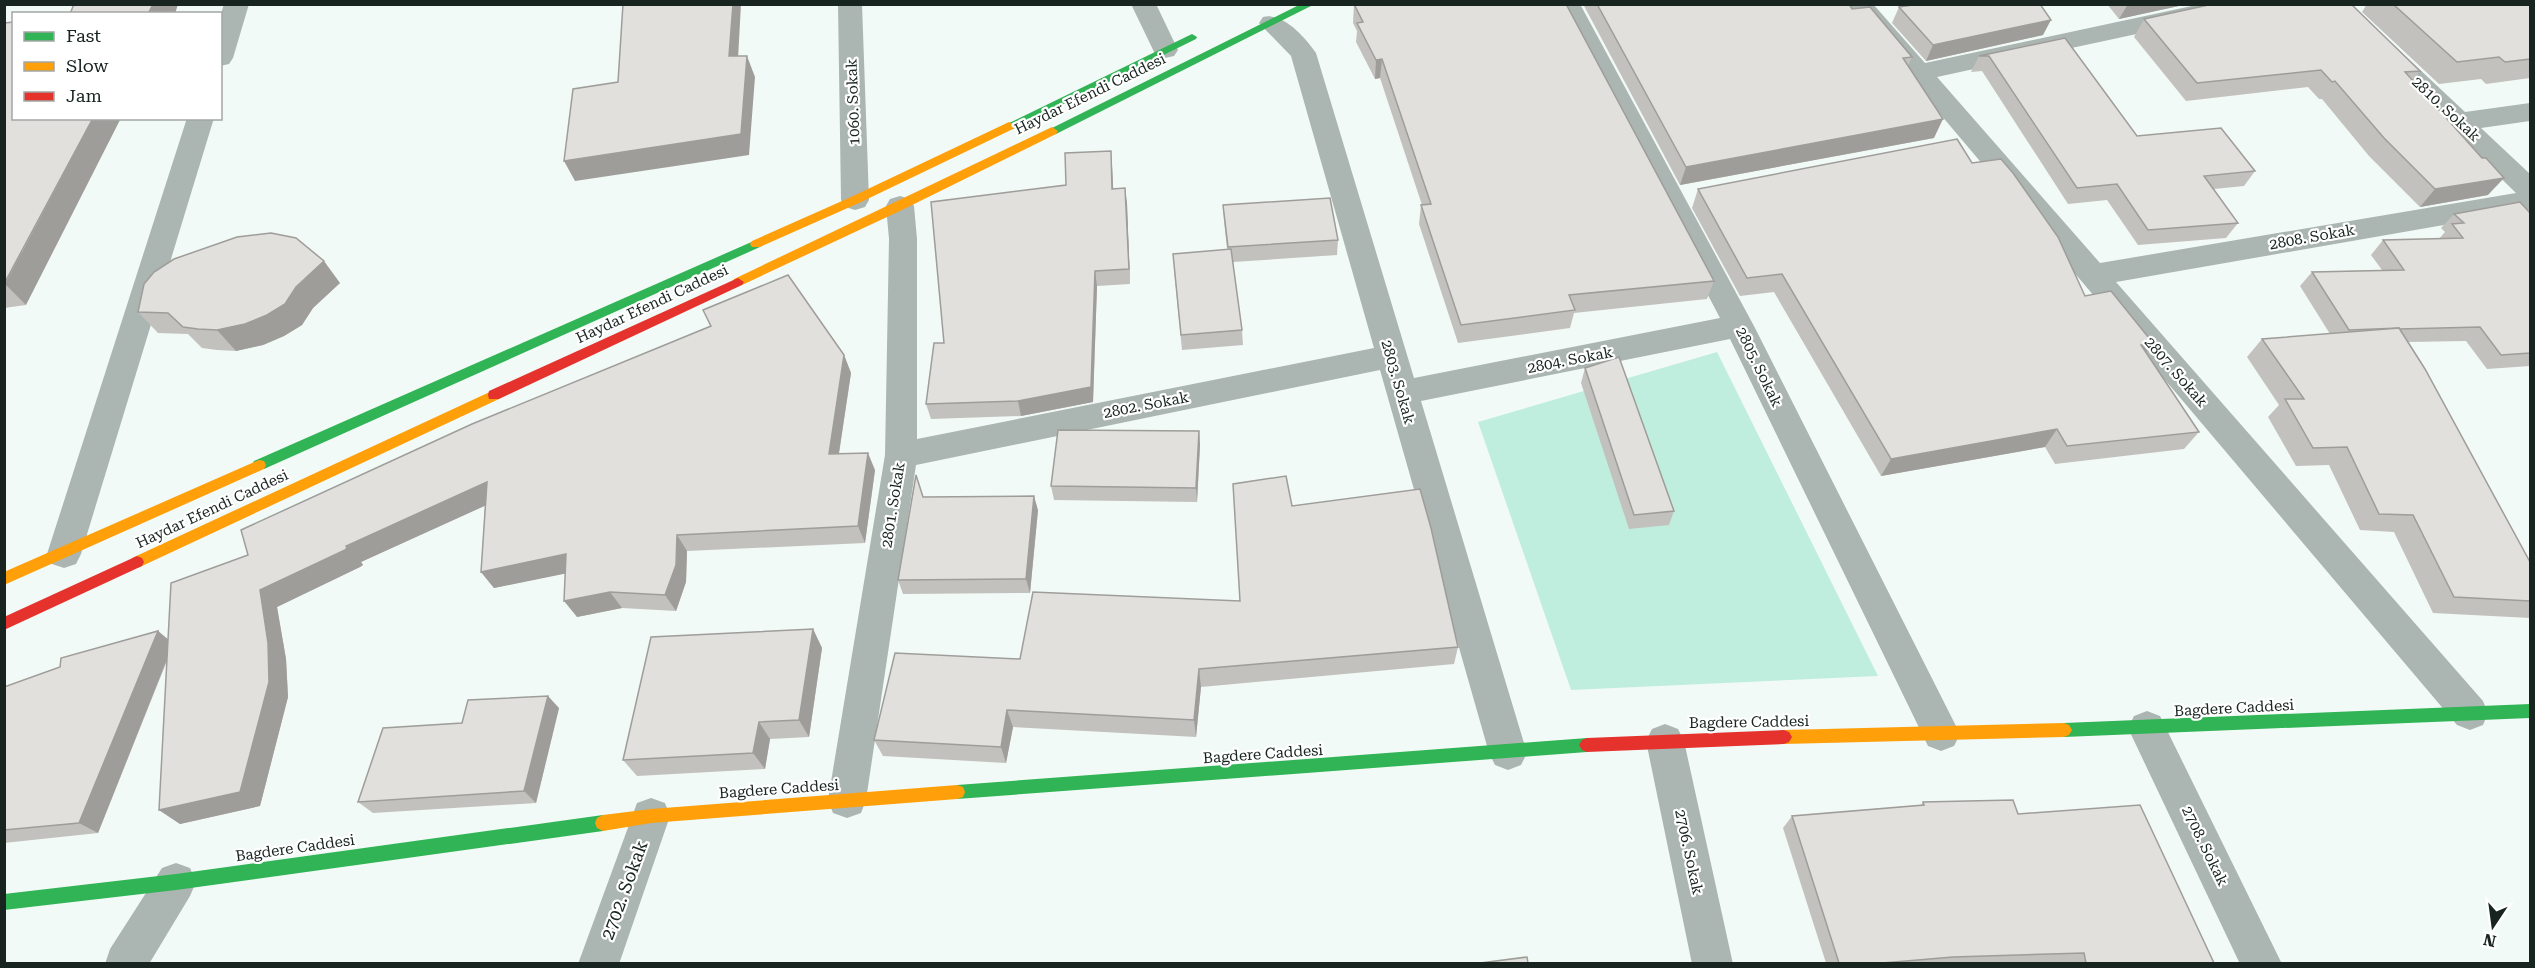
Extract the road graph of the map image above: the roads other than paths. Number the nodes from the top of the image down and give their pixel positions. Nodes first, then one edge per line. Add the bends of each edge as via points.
1 (237, 4) edge
2 (850, 4) edge
3 (1143, 4) edge
4 (1310, 4) edge
5 (1567, 4) edge
6 (1859, 4) edge
7 (2239, 4) edge
8 (2335, 4) edge
9 (1272, 23) junction
10 (1207, 30) dead end
11 (1165, 50) junction
12 (222, 52) edge
13 (1918, 73) junction
14 (2530, 112) edge
15 (200, 120) edge
16 (2459, 122) junction
17 (2530, 190) edge
18 (855, 200) junction
19 (2530, 200) edge
20 (900, 206) junction
21 (2092, 275) junction
22 (1739, 326) junction
23 (1390, 356) junction
24 (1401, 393) junction
25 (901, 454) junction
26 (64, 554) junction
27 (4, 579) edge
28 (4, 624) edge
29 (2530, 711) edge
30 (2470, 714) junction
31 (2147, 728) junction
32 (1941, 734) junction
33 (1665, 741) junction
34 (1508, 753) junction
35 (847, 801) junction
36 (651, 816) junction
37 (176, 882) junction
38 (4, 902) edge
39 (125, 963) edge
40 (598, 963) edge
41 (1713, 963) edge
42 (2262, 963) edge

1 - 12 street
2 - 18 street, 1060. Sokak
3 - 11 street
4 - 9 main road, Haydar Efendi Caddesi
5 - 22 street, 2805. Sokak via 1684,197
6 - 13 street, 2807. Sokak
7 - 13 street
8 - 16 street, 2810. Sokak
9 - 20 main road, Haydar Efendi Caddesi
9 - 23 street, 2803. Sokak via 1303,53
10 - 11 main road, Haydar Efendi Caddesi
11 - 18 main road, Haydar Efendi Caddesi
13 - 21 street, 2807. Sokak via 1966,143
14 - 16 street
15 - 26 street
16 - 17 street, 2810. Sokak
18 - 26 main road, Haydar Efendi Caddesi
19 - 21 street, 2808. Sokak
20 - 25 street, 2801. Sokak
20 - 28 main road, Haydar Efendi Caddesi
21 - 30 street, 2807. Sokak
22 - 24 street, 2804. Sokak
22 - 32 street, 2805. Sokak
23 - 24 street, 2803. Sokak
23 - 25 street, 2802. Sokak
24 - 34 street, 2803. Sokak
25 - 35 street, 2801. Sokak
26 - 27 main road, Haydar Efendi Caddesi
29 - 30 main road, Bagdere Caddesi
30 - 31 main road, Bagdere Caddesi
31 - 32 main road, Bagdere Caddesi
31 - 42 street, 2708. Sokak
32 - 33 main road, Bagdere Caddesi
33 - 34 main road, Bagdere Caddesi
33 - 41 street, 2706. Sokak
34 - 35 main road, Bagdere Caddesi
35 - 36 main road, Bagdere Caddesi
36 - 37 main road, Bagdere Caddesi
36 - 40 street, 2702. Sokak
37 - 38 main road, Bagdere Caddesi
37 - 39 street

